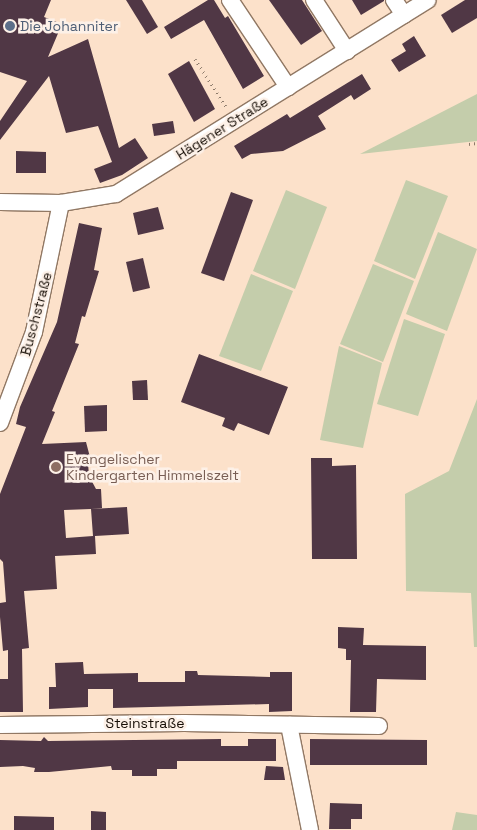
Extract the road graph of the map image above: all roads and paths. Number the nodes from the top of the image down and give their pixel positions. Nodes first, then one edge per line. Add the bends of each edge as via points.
1 (230, 0) edge
2 (314, 0) edge
3 (394, 0) edge
4 (428, 0) edge
5 (404, 15) junction
6 (347, 51) junction
7 (195, 59) dead end
8 (288, 87) junction
9 (235, 120) junction
10 (477, 143) edge
11 (469, 144) dead end
12 (0, 202) edge
13 (61, 202) junction
14 (0, 423) edge
15 (0, 724) edge
16 (289, 725) junction
17 (380, 726) dead end
18 (310, 830) edge

1 - 8 street via 246,19
2 - 6 street
3 - 5 street
4 - 5 street, Hägener Straße
5 - 6 street, Hägener Straße
6 - 8 street, Hägener Straße
7 - 9 path
8 - 9 street, Hägener Straße
9 - 13 street, Hägener Straße via 116,194 94,200
10 - 11 path
12 - 13 street, Hägener Straße
13 - 14 street, Buschstraße via 34,332
15 - 16 street, Steinstraße
16 - 17 street, Steinstraße
16 - 18 street

